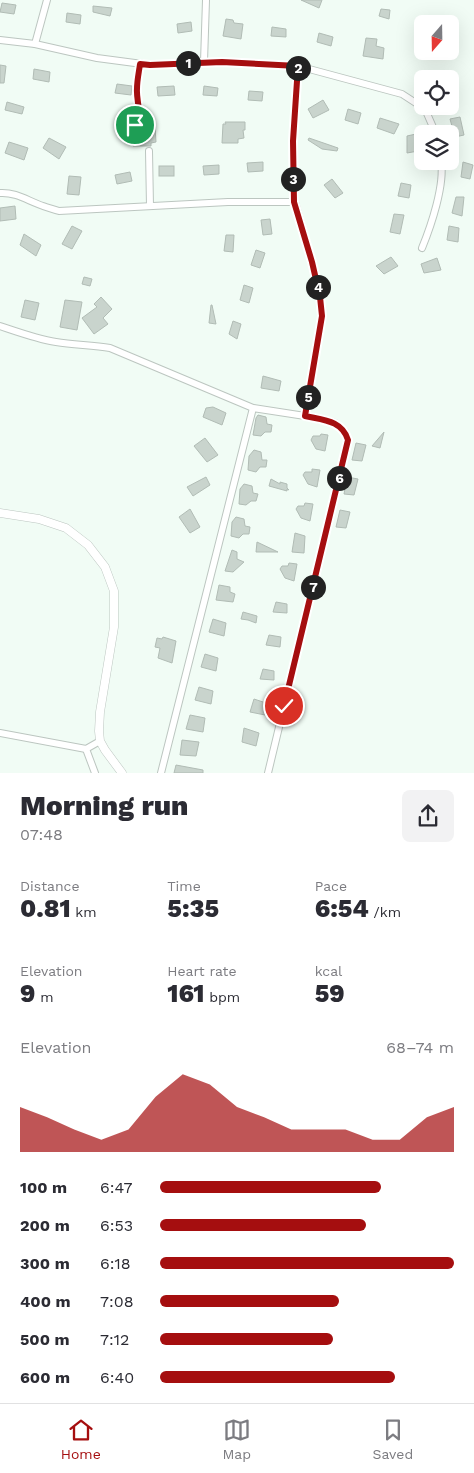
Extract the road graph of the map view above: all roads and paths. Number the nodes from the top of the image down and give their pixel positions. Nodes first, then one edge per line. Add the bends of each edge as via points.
1 (47, 0) edge
2 (206, 0) edge
3 (0, 40) edge
4 (36, 44) junction
5 (204, 62) junction
6 (140, 64) junction
7 (298, 66) junction
8 (432, 125) edge
9 (128, 131) dead end
10 (149, 151) dead end
11 (440, 170) edge
12 (0, 193) edge
13 (294, 202) junction
14 (150, 206) junction
15 (422, 248) dead end
16 (0, 326) edge
17 (253, 408) junction
18 (305, 416) junction
19 (0, 513) edge
20 (0, 732) edge
21 (100, 741) junction
22 (86, 749) junction
23 (95, 773) edge
24 (122, 773) edge
25 (161, 773) edge
26 (268, 773) edge

1 - 4 street
2 - 5 street
3 - 4 street
4 - 6 street
5 - 6 street
5 - 7 street
6 - 9 street via 139,116
7 - 8 street via 402,94 425,110
7 - 13 street via 293,141
10 - 14 street
11 - 15 street via 433,220
12 - 14 street via 22,196 59,211
13 - 14 street
13 - 18 street via 312,262 322,316
16 - 17 street via 56,342 110,348
17 - 18 street
17 - 25 street
18 - 26 street via 336,423 348,440
19 - 21 street via 39,519 66,528 88,545 105,568 114,590 114,627 100,712
20 - 22 street
21 - 22 street
21 - 24 street
22 - 23 street

